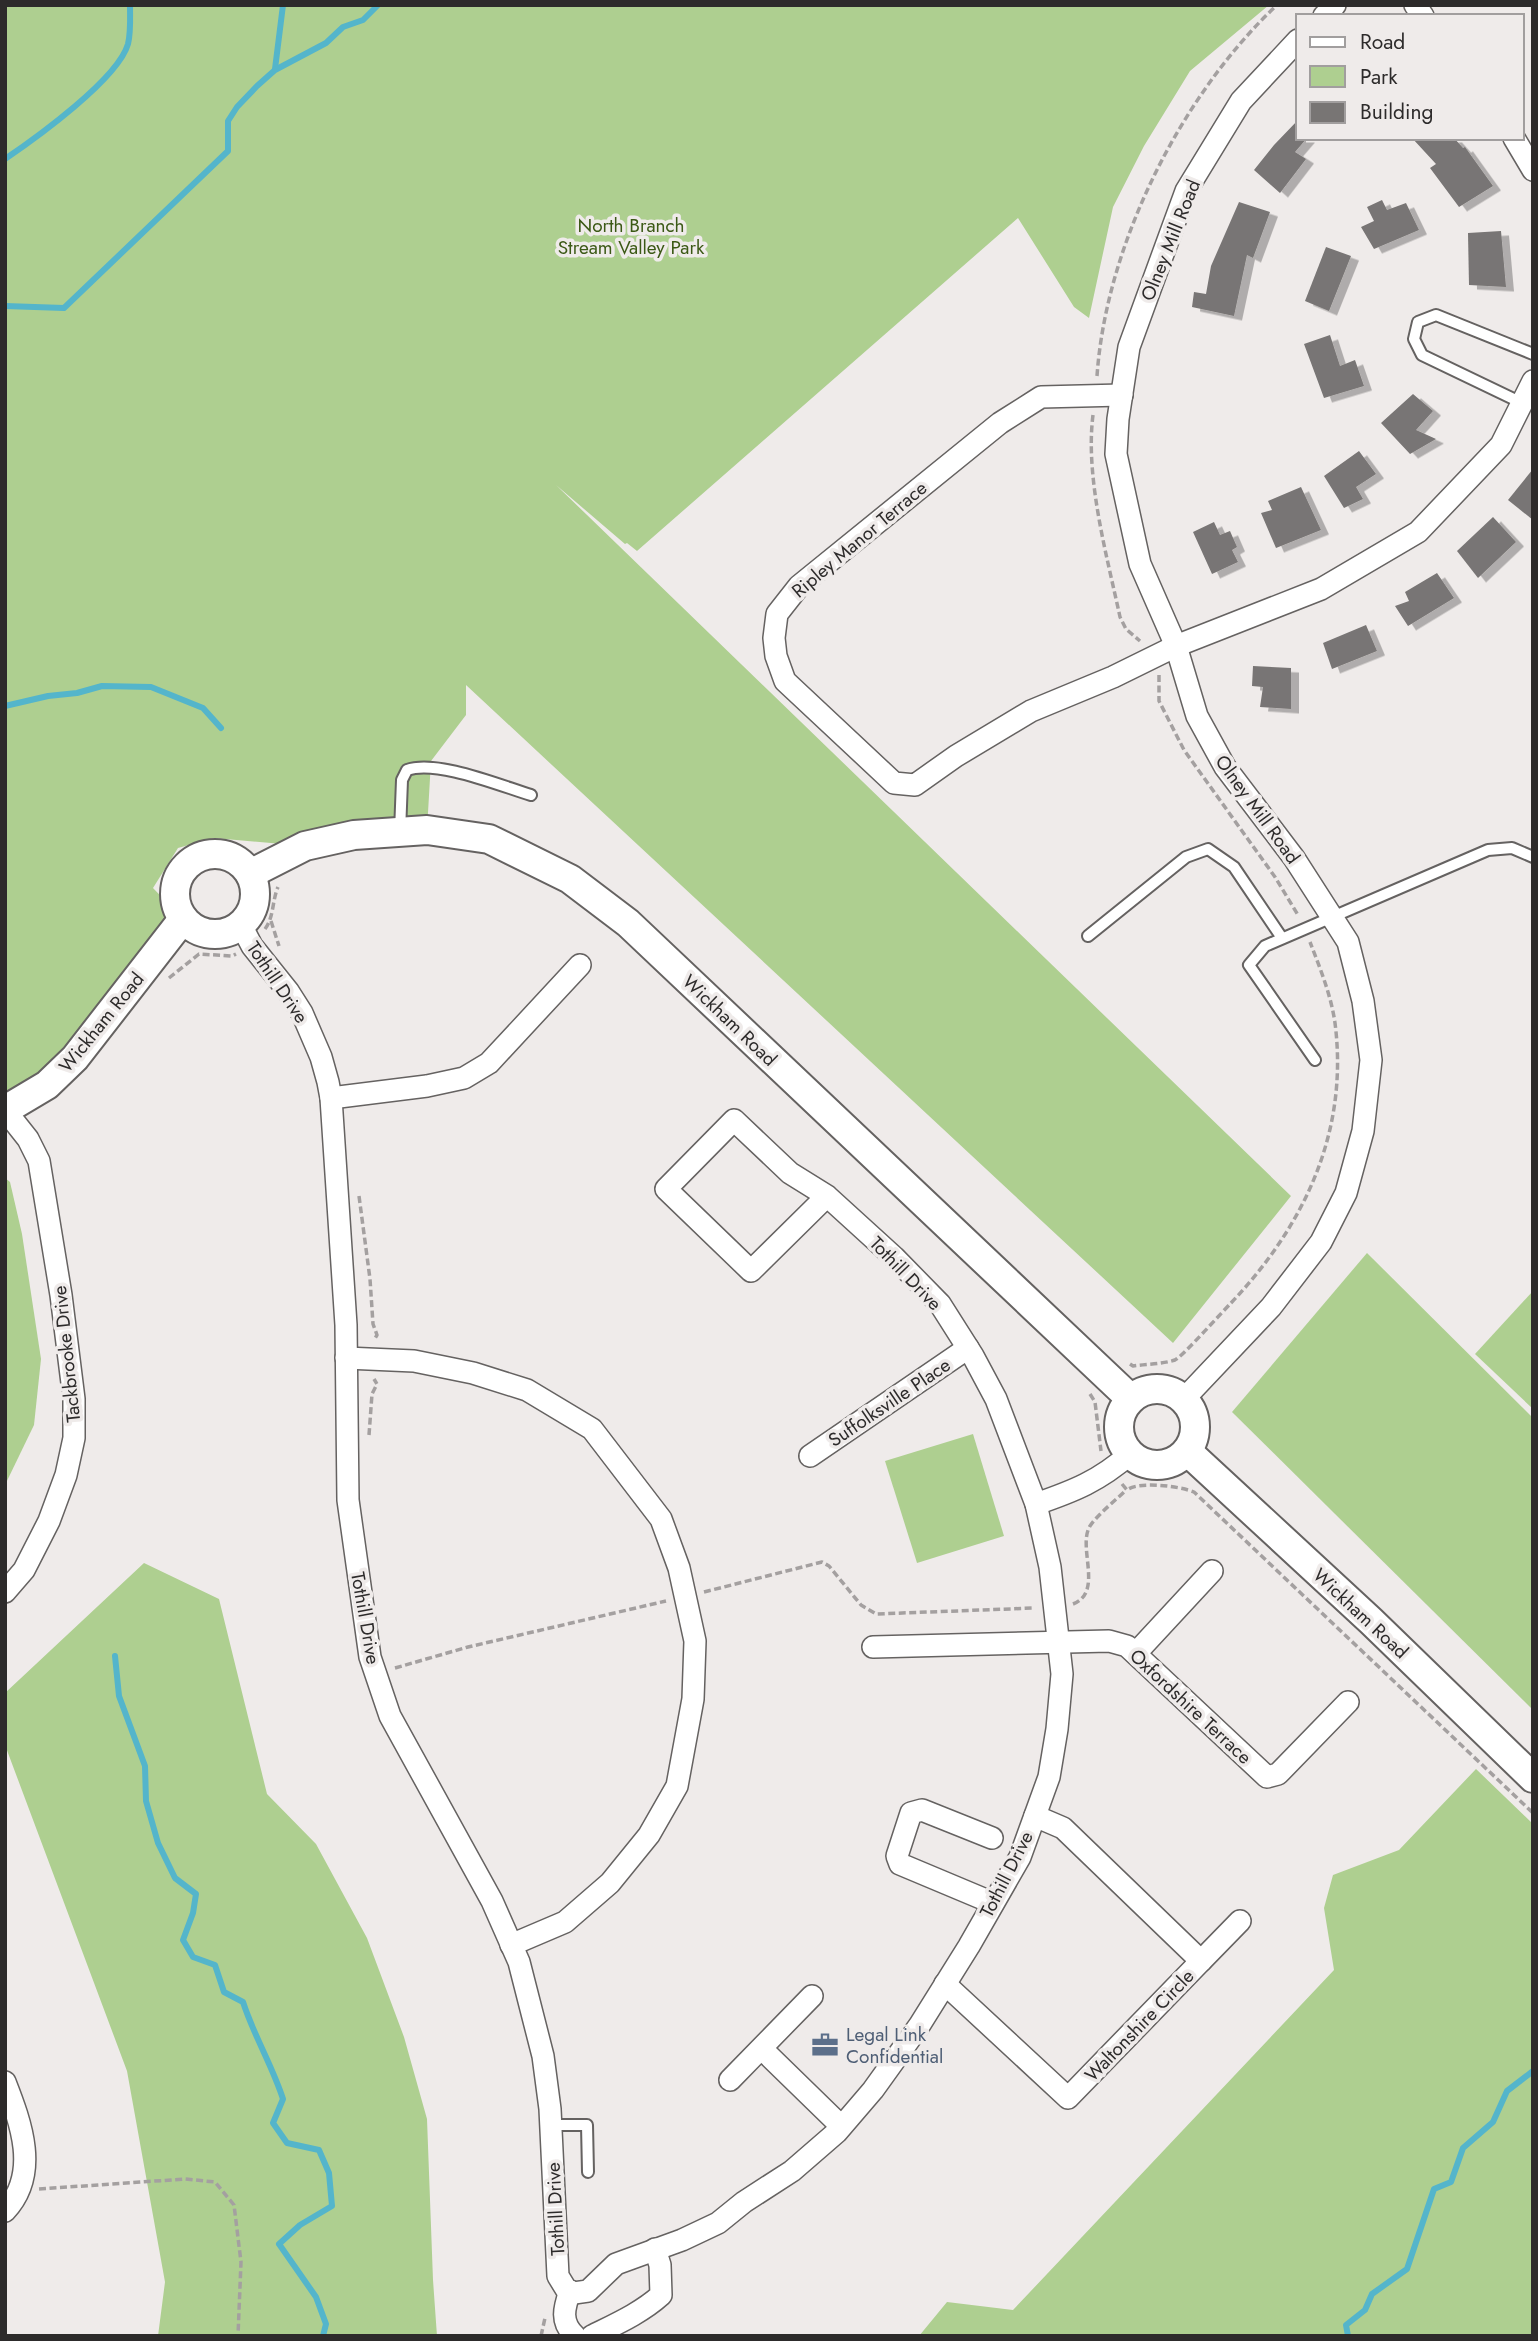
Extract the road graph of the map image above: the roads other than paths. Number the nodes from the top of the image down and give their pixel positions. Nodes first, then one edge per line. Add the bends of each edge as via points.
1 (1296, 42) edge
2 (1515, 140) edge
3 (1533, 170) edge
4 (1533, 354) edge
5 (1533, 381) edge
6 (1122, 395) junction
7 (1522, 403) junction
8 (1176, 646) junction
9 (531, 795) dead end
10 (400, 832) junction
11 (1533, 857) edge
12 (250, 874) junction
13 (1332, 918) junction
14 (183, 919) junction
15 (241, 925) junction
16 (1088, 936) dead end
17 (1282, 939) junction
18 (580, 965) dead end
19 (1315, 1060) dead end
20 (331, 1098) junction
21 (5, 1110) edge
22 (827, 1196) junction
23 (968, 1348) junction
24 (346, 1358) junction
25 (1131, 1399) junction
26 (1184, 1400) junction
27 (1187, 1451) junction
28 (1130, 1454) junction
29 (810, 1455) dead end
30 (1036, 1504) junction
31 (1212, 1571) dead end
32 (5, 1592) edge
33 (1058, 1642) junction
34 (873, 1647) dead end
35 (1136, 1653) junction
36 (1348, 1702) dead end
37 (1533, 1778) edge
38 (1035, 1815) junction
39 (992, 1838) dead end
40 (993, 1903) junction
41 (1240, 1920) dead end
42 (512, 1945) junction
43 (1201, 1961) junction
44 (945, 1984) junction
45 (812, 1996) dead end
46 (762, 2049) junction
47 (730, 2080) dead end
48 (5, 2082) edge
49 (551, 2125) junction
50 (841, 2126) junction
51 (589, 2172) dead end
52 (5, 2211) edge
53 (655, 2249) junction
54 (570, 2291) junction
55 (575, 2336) edge
56 (592, 2336) edge

1 - 6 street, Olney Mill Road via 1241,102 1186,191 1129,347
2 - 3 street
4 - 7 lane via 1436,315 1419,322 1414,339 1422,355
5 - 7 street, Ripley Manor Terrace
6 - 8 street, Olney Mill Road via 1116,454 1140,564
6 - 8 street, Ripley Manor Terrace via 1041,397 1000,423 799,586 777,614 776,656 785,681 894,783 915,785 1031,711
7 - 8 street, Ripley Manor Terrace via 1501,445 1418,532 1321,589
8 - 13 street, Olney Mill Road via 1197,716 1225,767 1294,858
9 - 10 lane via 419,765 407,769 402,780
10 - 12 street, Wickham Road via 354,835 305,846
10 - 25 street, Wickham Road via 427,830 489,839 570,879 628,923
11 - 13 lane via 1512,848 1488,850
12 - 14 street via 228,856 199,857 187,865 174,891
12 - 15 street via 255,901
13 - 17 lane
13 - 26 street, Olney Mill Road via 1348,942 1371,1060 1363,1131 1346,1193 1321,1242 1271,1307
14 - 15 street via 211,934
14 - 21 street, Wickham Road via 75,1058 47,1085
15 - 20 street, Tothill Drive via 302,1013 321,1057
16 - 17 lane via 1186,857 1209,849 1234,867
17 - 19 lane via 1265,946 1249,965
18 - 20 street via 489,1063 464,1078
20 - 24 street, Tothill Drive
21 - 32 street, Tackbrooke Drive via 39,1161 74,1399 74,1438 66,1475 24,1570
22 - 22 street, Tothill Drive via 751,1271 666,1189 734,1120 790,1173
22 - 23 street, Tothill Drive via 940,1304
23 - 29 street, Suffolksville Place
23 - 30 street, Tothill Drive via 996,1399
24 - 42 street, Tothill Drive via 348,1500 370,1657 390,1716
24 - 42 street via 414,1361 473,1373 527,1390 592,1429 661,1519 679,1568 695,1642 693,1699 677,1786 649,1835 610,1883 565,1923
25 - 26 street via 1157,1390
25 - 28 street via 1119,1420 1122,1444
26 - 27 street via 1195,1425
27 - 28 street via 1165,1465 1152,1465
27 - 37 street, Wickham Road
28 - 30 street via 1082,1488
30 - 33 street, Tothill Drive via 1050,1567
31 - 35 street
33 - 34 street, Oxfordshire Terrace
33 - 35 street, Oxfordshire Terrace via 1109,1641
33 - 38 street, Tothill Drive via 1062,1674 1056,1729 1049,1777
35 - 36 street, Oxfordshire Terrace via 1267,1777 1278,1774
38 - 40 street, Tothill Drive via 1020,1857
38 - 43 street, Waltonshire Circle via 1063,1828
39 - 40 street via 922,1810 911,1813 897,1856 901,1864
40 - 44 street, Tothill Drive
41 - 43 street
42 - 49 street, Tothill Drive via 543,2056
43 - 44 street, Waltonshire Circle via 1068,2098
44 - 50 street, Tothill Drive via 873,2090
45 - 46 street
46 - 47 street
46 - 50 street
48 - 52 street via 15,2107 26,2168
49 - 51 lane via 587,2125
49 - 54 street, Tothill Drive via 558,2276
50 - 53 street, Tothill Drive via 792,2171 718,2223
53 - 54 street, Tothill Drive via 616,2264 587,2291
53 - 56 street via 662,2295
54 - 55 street via 565,2322

